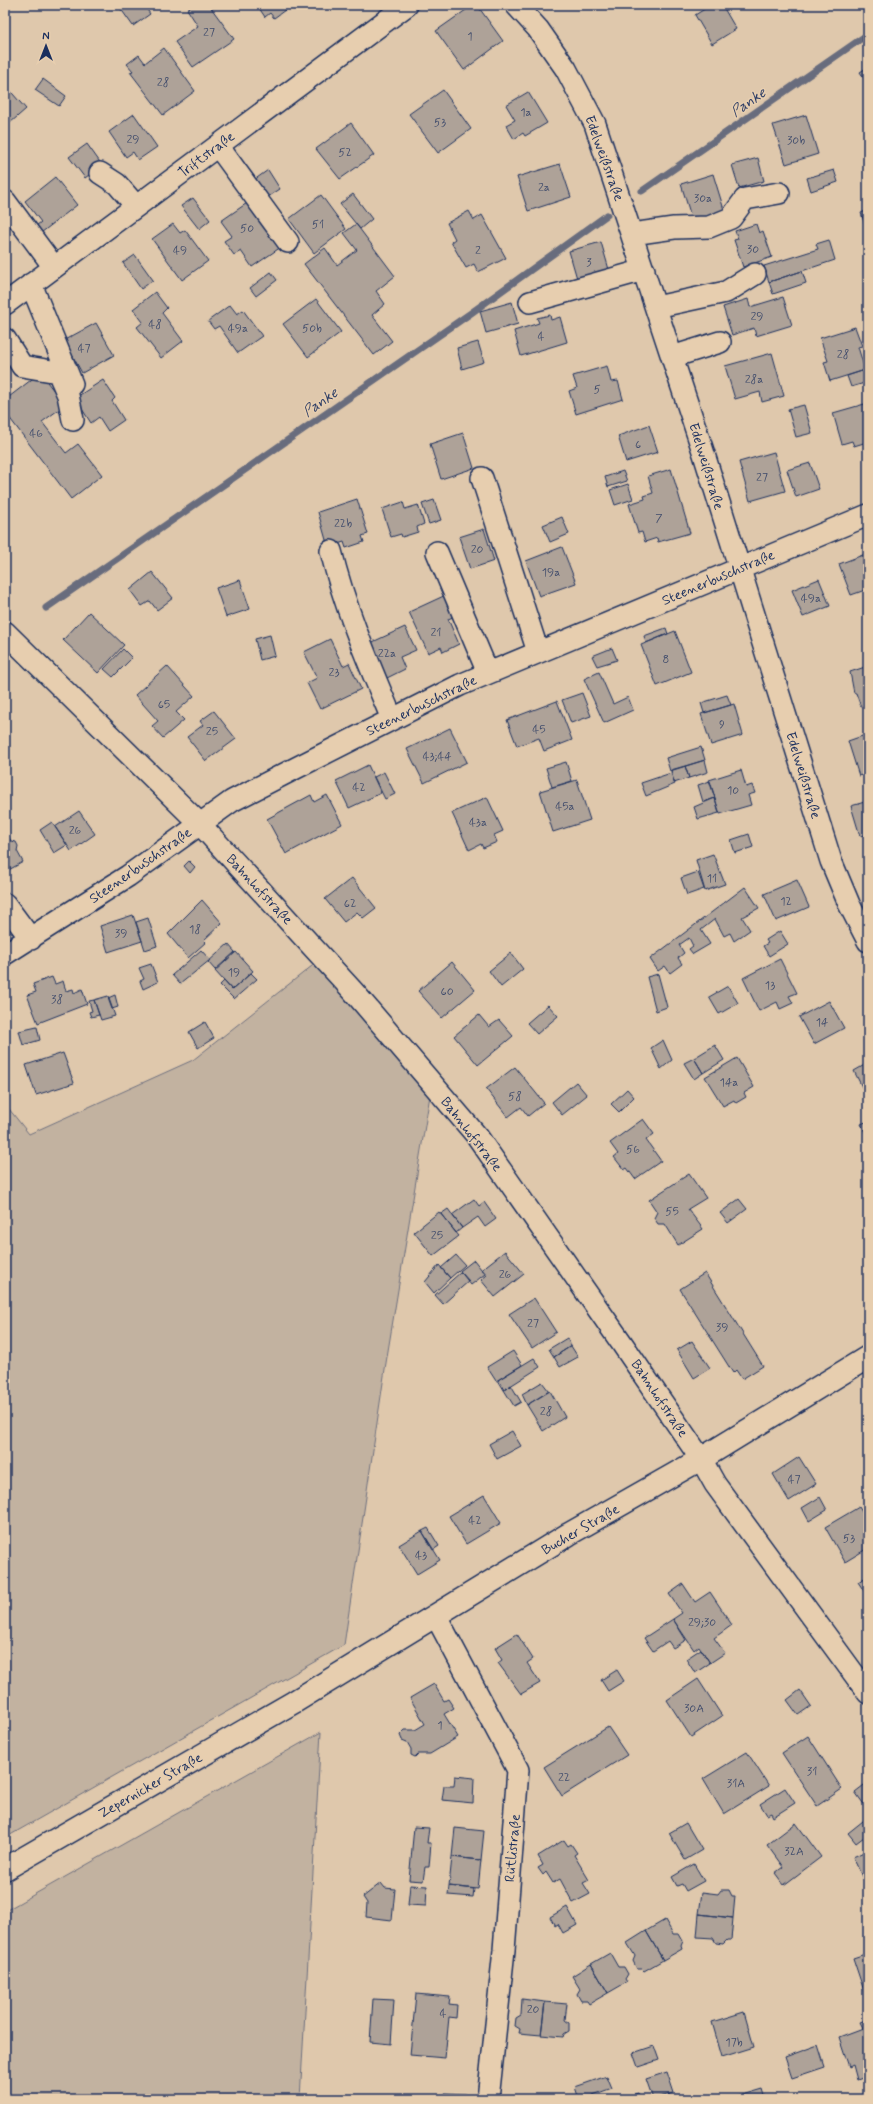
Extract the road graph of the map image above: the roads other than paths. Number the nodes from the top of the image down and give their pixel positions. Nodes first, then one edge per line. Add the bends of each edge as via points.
1 (407, 5) edge
2 (516, 5) edge
3 (218, 146) junction
4 (100, 173) dead end
5 (779, 193) dead end
6 (5, 201) edge
7 (136, 206) junction
8 (632, 234) junction
9 (288, 242) dead end
10 (54, 267) junction
11 (644, 270) junction
12 (755, 274) dead end
13 (31, 284) junction
14 (530, 302) dead end
15 (5, 304) edge
16 (656, 307) junction
17 (5, 339) edge
18 (720, 342) dead end
19 (672, 357) junction
20 (72, 386) dead end
21 (73, 420) dead end
22 (482, 478) dead end
23 (868, 515) edge
24 (331, 551) dead end
25 (437, 552) dead end
26 (738, 568) junction
27 (5, 632) edge
28 (538, 652) junction
29 (488, 673) junction
30 (392, 719) junction
31 (199, 823) junction
32 (5, 904) edge
33 (30, 939) junction
34 (868, 941) edge
35 (5, 954) edge
36 (868, 1357) edge
37 (701, 1459) junction
38 (436, 1616) junction
39 (868, 1693) edge
40 (294, 1702) joint
41 (5, 1869) edge
42 (488, 2099) edge

1 - 3 street, Triftstraße
2 - 8 street, Edelweißstraße via 538,28 566,69 595,124
3 - 7 street, Triftstraße
3 - 9 street
4 - 7 street via 118,184
5 - 8 street via 745,200 731,218 709,227 674,228
6 - 10 street
7 - 10 street, Triftstraße
8 - 11 street, Edelweißstraße
10 - 13 street, Triftstraße
11 - 14 street
11 - 16 street, Edelweißstraße
12 - 16 street via 726,292
13 - 15 street, Triftstraße
13 - 20 street
16 - 19 street, Edelweißstraße
17 - 21 street via 22,366 58,372 68,395
18 - 19 street
19 - 26 street, Edelweißstraße
22 - 28 street
23 - 26 street, Steenerbuschstraße
24 - 30 street via 338,582 355,629
25 - 29 street
26 - 28 street, Steenerbuschstraße
26 - 34 street, Edelweißstraße via 790,725 831,861
27 - 31 street, Bahnhofstraße
28 - 29 street, Steenerbuschstraße
29 - 30 street, Steenerbuschstraße
30 - 31 street, Steenerbuschstraße via 232,800
31 - 33 street, Steenerbuschstraße via 128,876
31 - 37 street, Bahnhofstraße via 354,992 477,1136
32 - 33 street
33 - 35 street, Steenerbuschstraße
36 - 37 main road, Bucher Straße
37 - 38 main road, Bucher Straße via 569,1534
37 - 39 street, Bahnhofstraße via 736,1513
38 - 40 main road, Bucher Straße
38 - 42 street, Rütlistraße via 518,1770 504,1956
40 - 41 main road, Zepernicker Straße

